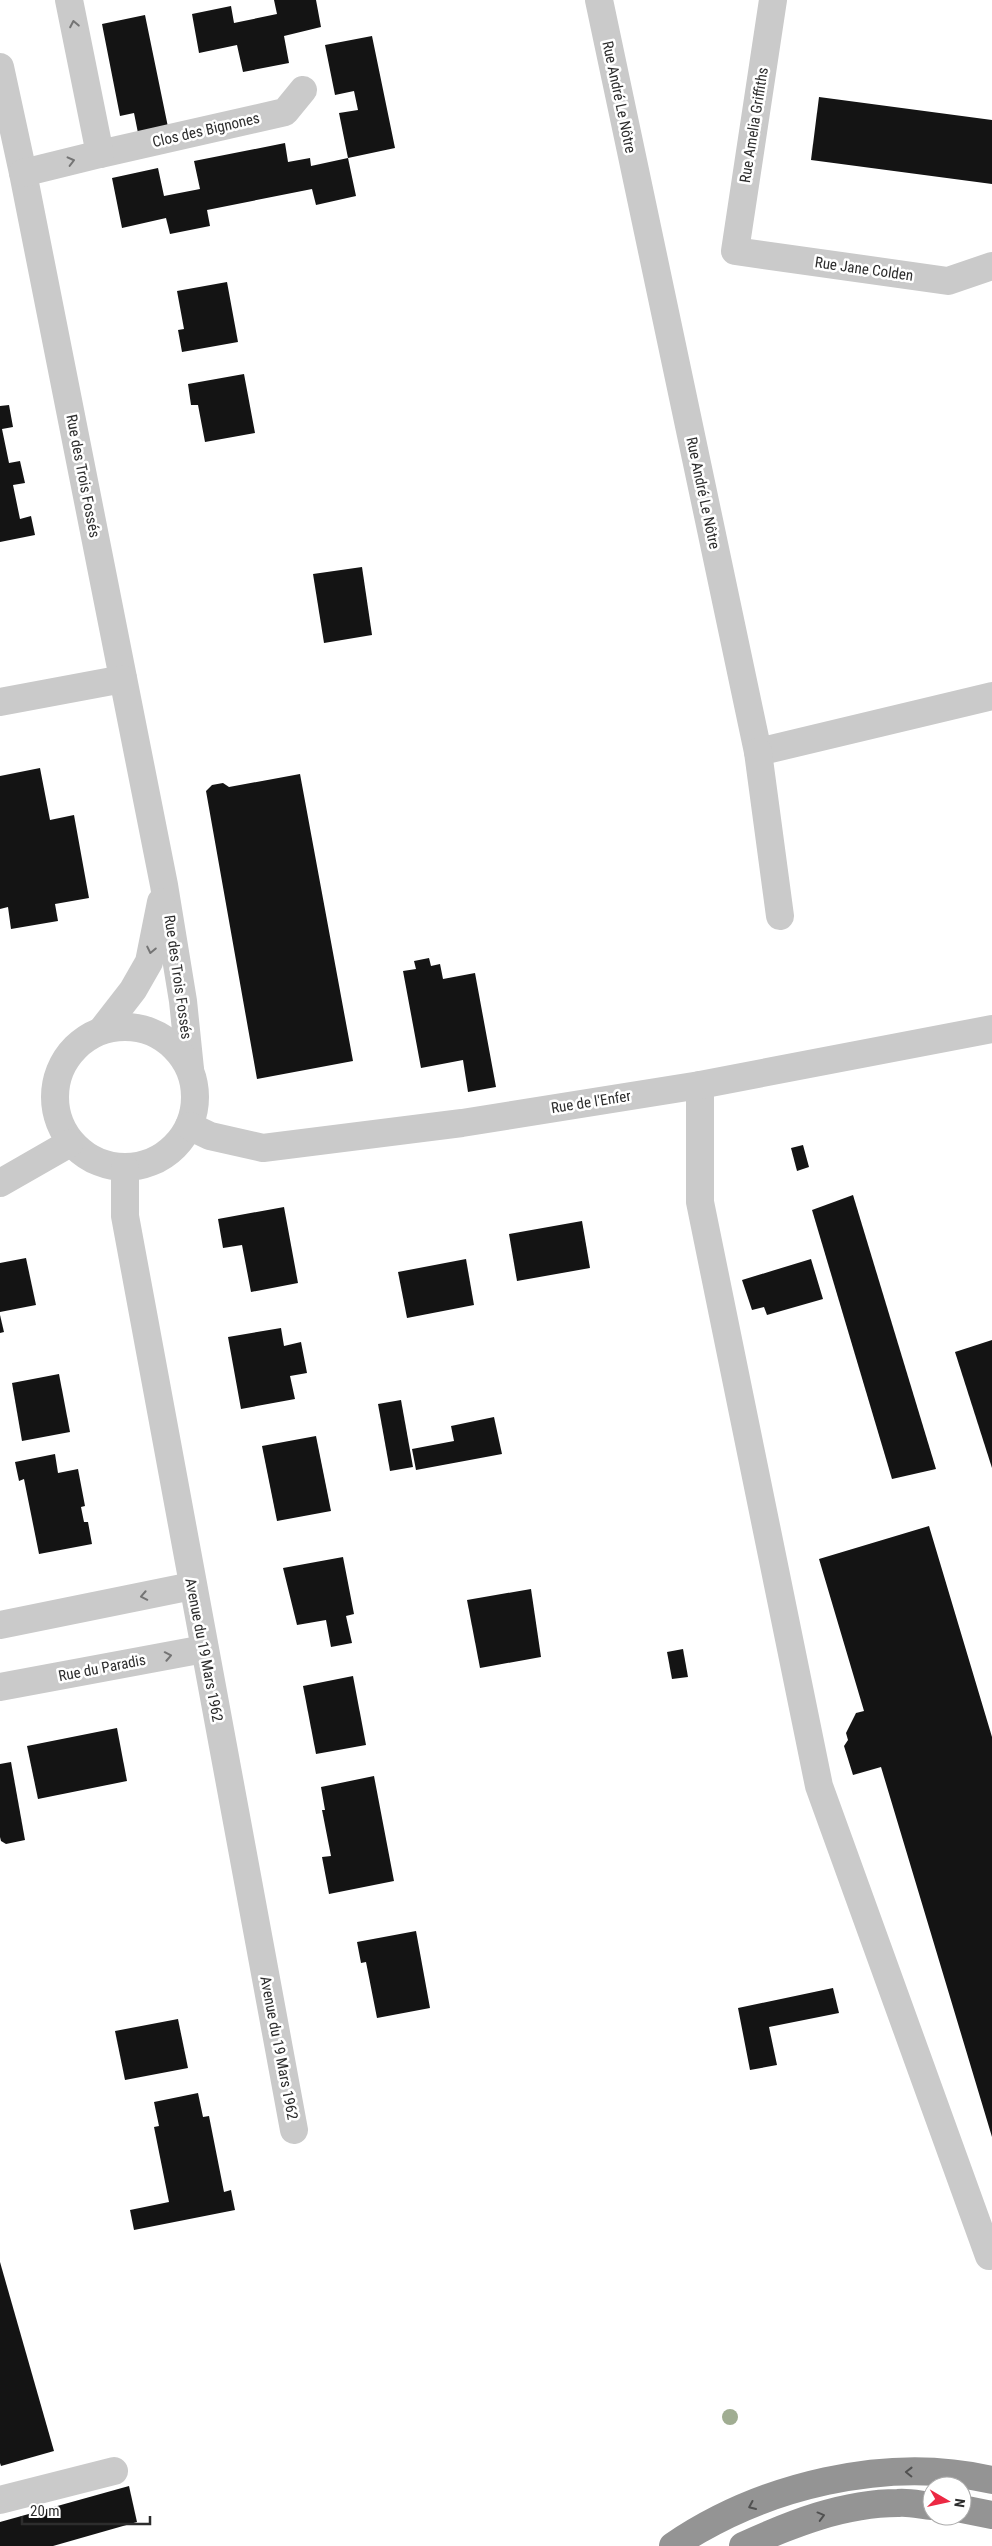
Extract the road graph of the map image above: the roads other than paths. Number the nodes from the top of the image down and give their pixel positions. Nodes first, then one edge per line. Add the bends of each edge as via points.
1 (69, 0) edge
2 (599, 0) edge
3 (773, 0) edge
4 (0, 67) edge
5 (303, 90) dead end
6 (100, 154) junction
7 (23, 173) junction
8 (735, 251) joint
9 (992, 266) edge
10 (123, 679) junction
11 (992, 696) edge
12 (0, 702) edge
13 (758, 752) junction
14 (164, 885) junction
15 (780, 916) dead end
16 (992, 1029) edge
17 (102, 1030) junction
18 (190, 1069) junction
19 (700, 1085) junction
20 (190, 1126) junction
21 (70, 1143) junction
22 (125, 1168) junction
23 (0, 1183) edge
24 (192, 1586) junction
25 (0, 1625) edge
26 (204, 1649) junction
27 (0, 1687) edge
28 (294, 2130) dead end
29 (989, 2256) dead end
30 (114, 2471) dead end
31 (992, 2480) edge
32 (0, 2500) edge
33 (922, 2505) edge
34 (972, 2511) edge
35 (992, 2515) edge
36 (673, 2546) edge
37 (744, 2546) edge

6 -> 1 street
2 - 13 street, Rue André Le Nôtre
3 - 8 street, Rue Amelia Griffiths
4 - 7 street, Rue des Trois Fossés
5 - 6 street, Clos des Bignones via 286,112
7 -> 6 street, Clos des Bignones
7 - 10 street, Rue des Trois Fossés
8 - 9 street, Rue Jane Colden via 948,281
10 - 12 street
10 - 14 street, Rue des Trois Fossés
11 - 13 street
13 - 15 street, Rue André Le Nôtre
14 -> 17 street, Rue des Trois Fossés via 149,962 134,990
14 - 18 street, Rue des Trois Fossés via 183,1000
16 - 19 street, Rue de l'Enfer
17 - 18 street via 128,1026 151,1031 170,1042
17 - 21 street via 76,1046 59,1070 54,1099 59,1126
18 - 20 street via 196,1096
19 - 20 street, Rue de l'Enfer via 462,1123 263,1148 210,1136
19 - 29 street via 700,1202 819,1786
20 - 22 street via 175,1147 152,1163
21 - 22 street via 82,1154 104,1165
21 - 23 street
22 - 24 street, Avenue du 19 Mars 1962 via 125,1216
24 -> 25 street
24 - 26 street, Avenue du 19 Mars 1962
27 -> 26 street, Rue du Paradis
26 - 28 street, Avenue du 19 Mars 1962
30 - 32 street
31 -> 36 highway via 963,2473 885,2471 832,2479 761,2502 696,2531
37 -> 33 highway via 789,2525 850,2509 897,2502
34 - 35 highway

